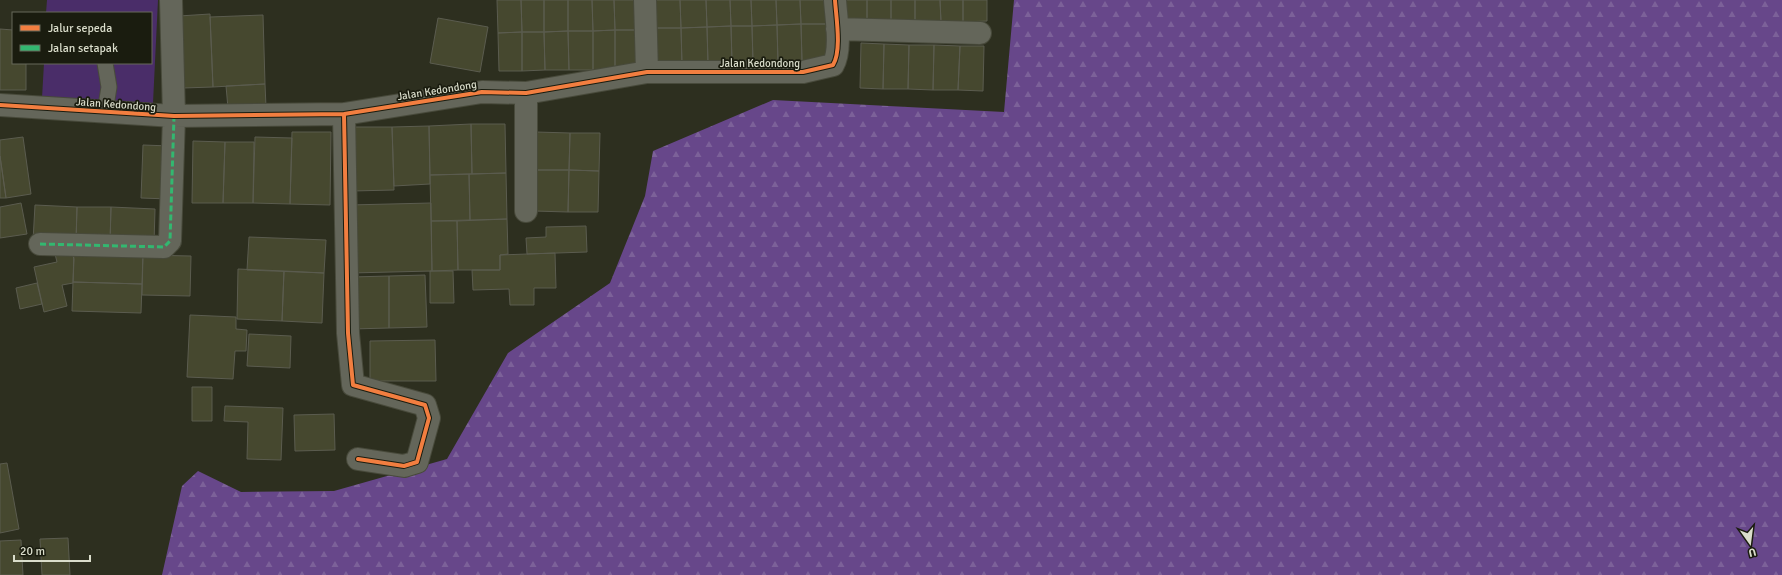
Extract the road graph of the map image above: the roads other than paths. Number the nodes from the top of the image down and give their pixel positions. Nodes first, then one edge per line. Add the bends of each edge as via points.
1 (172, 0) edge
2 (645, 0) edge
3 (835, 0) edge
4 (837, 29) junction
5 (980, 33) dead end
6 (105, 64) edge
7 (647, 72) junction
8 (526, 93) junction
9 (0, 105) edge
10 (105, 112) junction
11 (344, 114) junction
12 (174, 116) junction
13 (526, 211) dead end
14 (40, 244) dead end
15 (358, 459) dead end

1 - 12 street
2 - 7 street
3 - 4 street, Jalan Kedondong
4 - 5 street
4 - 7 street, Jalan Kedondong via 837,58 833,65 803,72
6 - 10 lane via 109,87
7 - 8 street, Jalan Kedondong
8 - 11 street, Jalan Kedondong via 482,92
8 - 13 street
9 - 10 street, Jalan Kedondong
10 - 12 street, Jalan Kedondong
11 - 12 street, Jalan Kedondong
11 - 15 street via 348,333 353,385 425,405 429,418 417,462 404,466
12 - 14 street via 173,204 168,245 164,248

